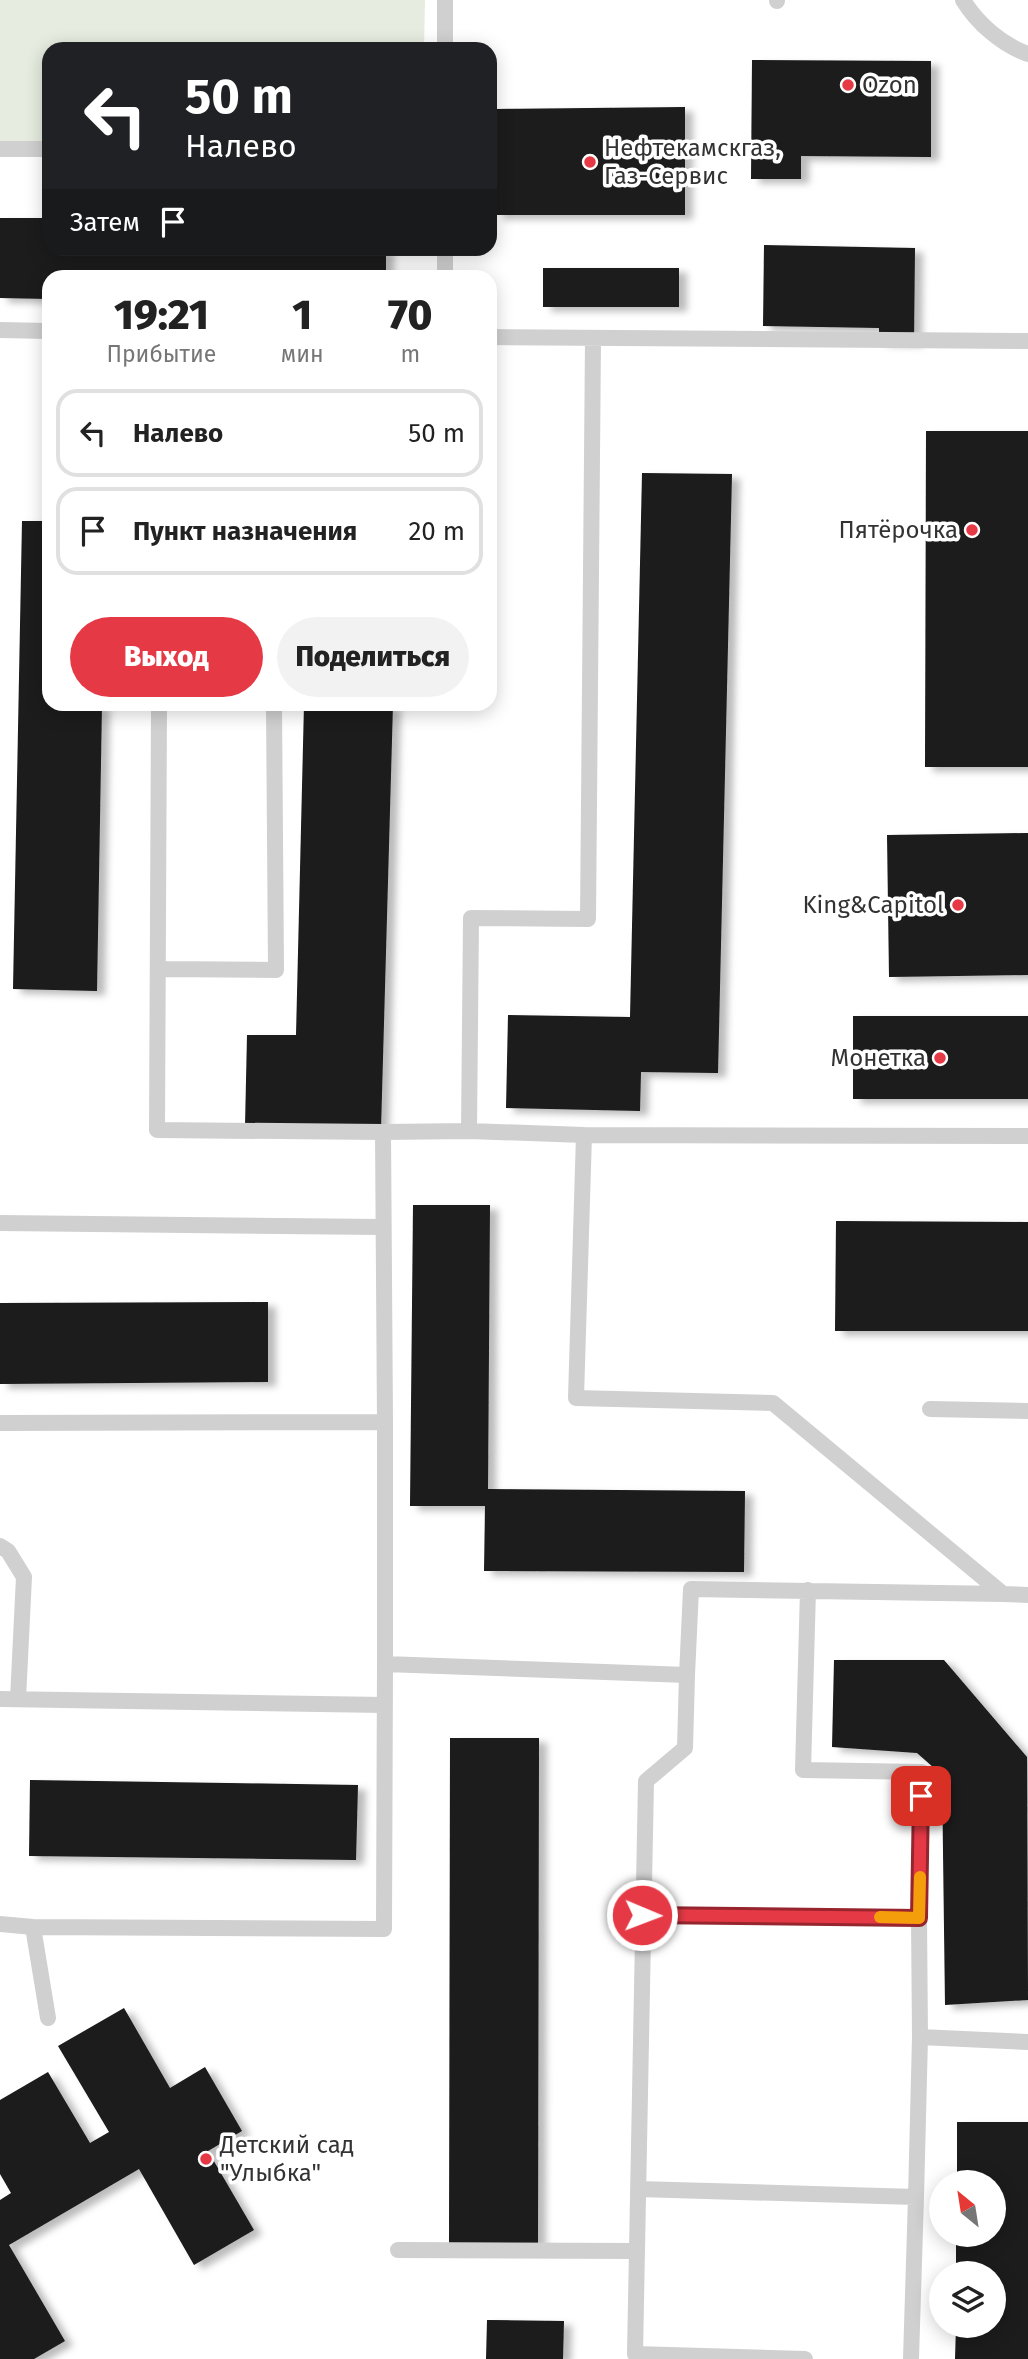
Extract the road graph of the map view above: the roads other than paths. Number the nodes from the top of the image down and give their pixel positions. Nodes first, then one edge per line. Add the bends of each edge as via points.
1 (445, 0) edge
2 (962, 0) edge
3 (445, 42) edge
4 (1028, 54) edge
5 (0, 149) edge
6 (42, 149) edge
7 (0, 330) edge
8 (42, 331) edge
9 (497, 337) edge
10 (593, 340) junction
11 (1028, 341) edge
12 (159, 711) edge
13 (274, 711) edge
14 (158, 969) junction
15 (469, 1131) junction
16 (383, 1132) junction
17 (584, 1135) junction
18 (1028, 1136) edge
19 (0, 1223) edge
20 (382, 1227) junction
21 (930, 1409) dead end
22 (1028, 1411) edge
23 (385, 1422) junction
24 (0, 1423) edge
25 (0, 1546) edge
26 (808, 1590) junction
27 (1003, 1594) junction
28 (1028, 1595) edge
29 (385, 1664) junction
30 (687, 1675) junction
31 (0, 1699) edge
32 (18, 1699) junction
33 (384, 1705) junction
34 (642, 1915) junction
35 (919, 1918) junction
36 (0, 1924) edge
37 (33, 1927) junction
38 (48, 2018) dead end
39 (920, 2037) junction
40 (1028, 2042) edge
41 (638, 2189) junction
42 (916, 2197) junction
43 (398, 2250) dead end
44 (637, 2251) junction
45 (805, 2359) edge
46 (911, 2359) edge

1 - 3 lane
2 - 4 lane via 973,16 1014,49
5 - 6 lane
7 - 8 lane
9 - 10 lane
10 - 11 lane
10 - 15 lane via 588,919 471,918
12 - 14 lane
13 - 14 lane via 276,970
14 - 16 lane via 157,1130
15 - 16 lane
15 - 17 lane
16 - 20 lane
17 - 18 lane
17 - 27 lane via 576,1398 773,1403
19 - 20 lane
20 - 23 lane
21 - 22 lane
23 - 24 lane
23 - 29 lane
25 - 32 lane via 24,1577
26 - 27 lane
26 - 30 lane via 691,1589
26 - 35 lane via 803,1770 922,1772
27 - 28 lane
29 - 30 lane
29 - 33 lane
30 - 34 lane via 685,1748 646,1781
31 - 32 lane
32 - 33 lane
33 - 37 lane via 384,1929
34 - 35 lane
34 - 41 lane
35 - 39 lane
36 - 37 lane
37 - 38 lane
39 - 40 lane
39 - 42 lane
41 - 42 lane
41 - 44 lane
42 - 46 lane
43 - 44 lane
44 - 45 lane via 635,2354

